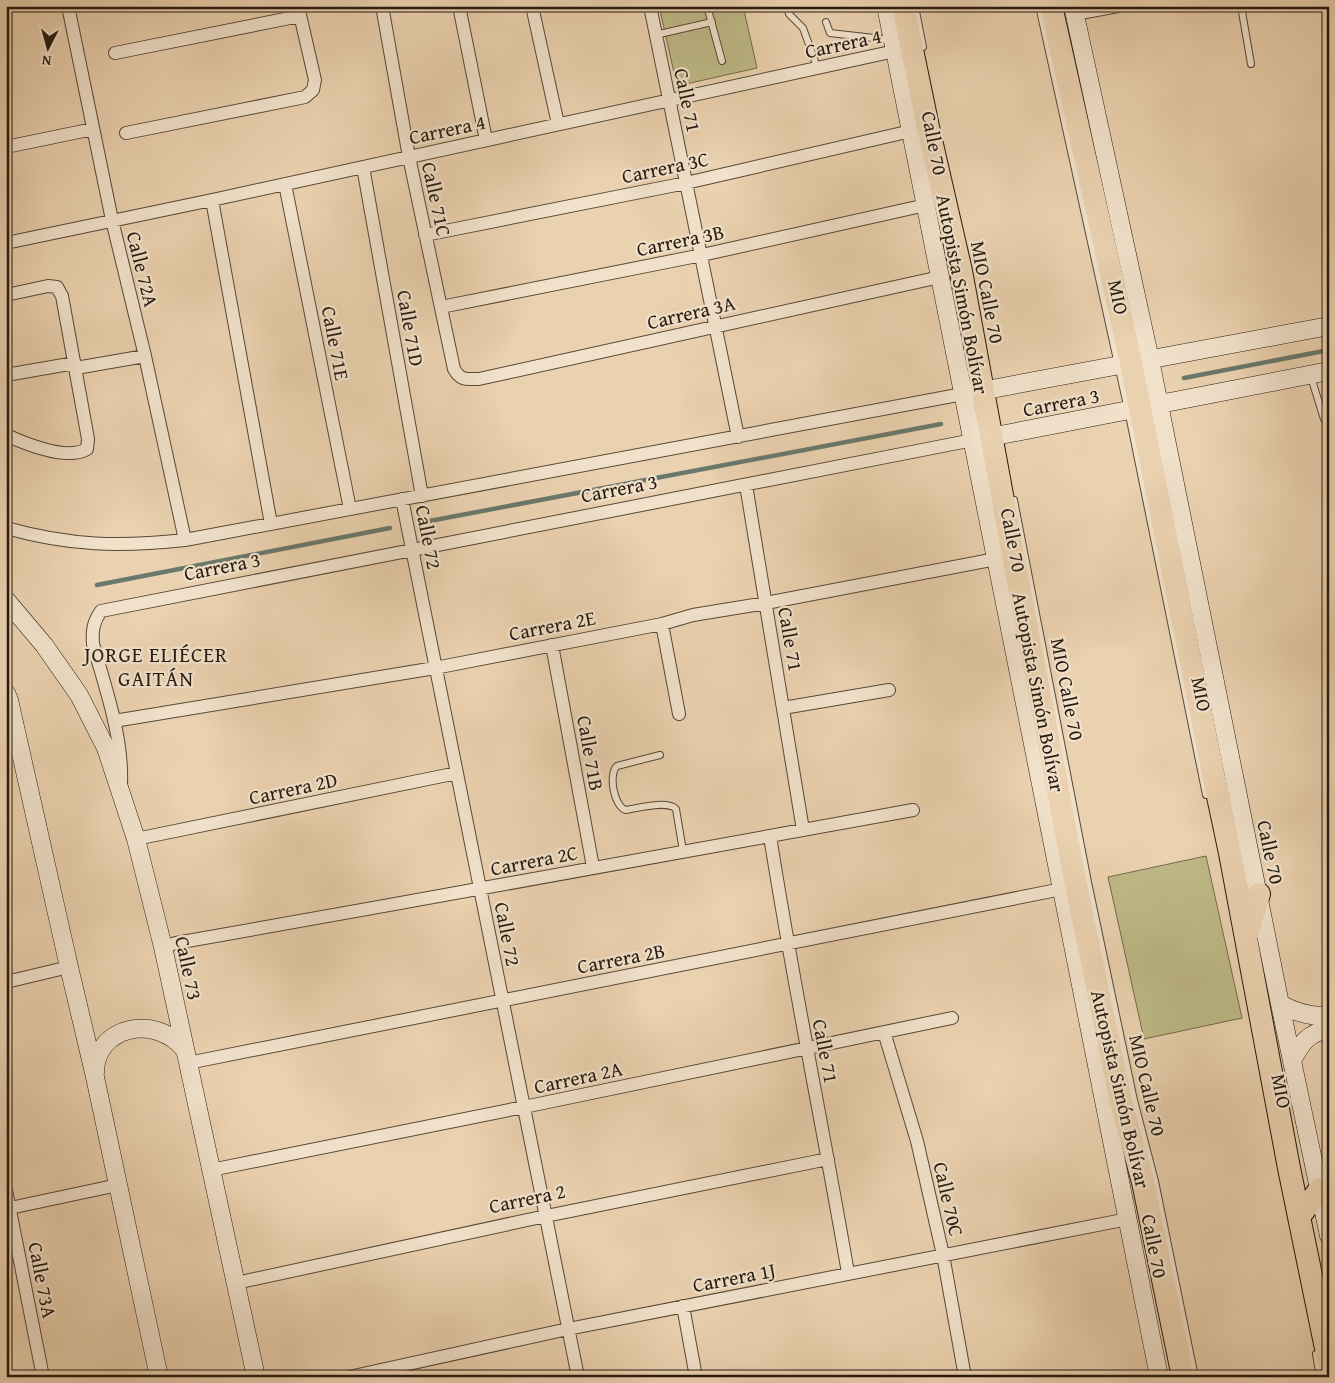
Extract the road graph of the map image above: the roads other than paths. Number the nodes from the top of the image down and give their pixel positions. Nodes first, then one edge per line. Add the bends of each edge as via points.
1 (68, 6) edge
2 (382, 6) edge
3 (459, 6) edge
4 (532, 6) edge
5 (650, 6) edge
6 (708, 6) edge
7 (787, 6) edge
8 (886, 6) edge
9 (903, 6) edge
10 (915, 6) edge
11 (1039, 6) edge
12 (1118, 6) edge
13 (1241, 6) edge
14 (1074, 10) edge
15 (299, 11) edge
16 (1046, 13) edge
17 (712, 22) junction
18 (826, 22) dead end
19 (655, 34) junction
20 (894, 46) junction
21 (115, 53) dead end
22 (924, 54) dead end
23 (722, 62) dead end
24 (1251, 64) dead end
25 (817, 67) junction
26 (669, 100) junction
27 (558, 124) junction
28 (94, 129) junction
29 (912, 131) junction
30 (126, 133) dead end
31 (486, 140) junction
32 (6, 148) edge
33 (409, 157) junction
34 (363, 167) junction
35 (686, 182) junction
36 (285, 184) junction
37 (212, 200) junction
38 (926, 205) junction
39 (112, 220) junction
40 (958, 223) dead end
41 (425, 235) junction
42 (6, 243) edge
43 (702, 256) junction
44 (940, 277) junction
45 (6, 295) edge
46 (441, 306) junction
47 (716, 325) junction
48 (1329, 326) edge
49 (980, 330) dead end
50 (145, 356) junction
51 (1133, 363) junction
52 (75, 365) junction
53 (454, 369) joint
54 (1329, 371) edge
55 (1310, 374) junction
56 (6, 375) edge
57 (984, 390) junction
58 (1142, 407) junction
59 (1329, 424) edge
60 (6, 435) edge
61 (738, 436) junction
62 (993, 436) junction
63 (746, 485) junction
64 (1012, 490) dead end
65 (422, 496) junction
66 (402, 499) junction
67 (350, 509) junction
68 (271, 524) junction
69 (6, 528) edge
70 (186, 540) junction
71 (412, 550) junction
72 (996, 558) junction
73 (6, 600) edge
74 (766, 603) junction
75 (662, 624) junction
76 (552, 645) junction
77 (435, 668) junction
78 (889, 690) dead end
79 (6, 693) edge
80 (783, 708) junction
81 (679, 714) dead end
82 (114, 721) junction
83 (660, 755) dead end
84 (457, 773) junction
85 (121, 792) junction
86 (1208, 802) dead end
87 (913, 810) dead end
88 (803, 830) junction
89 (770, 836) junction
90 (136, 840) junction
91 (683, 851) junction
92 (1230, 853) junction
93 (593, 867) junction
94 (1062, 889) junction
95 (1258, 889) junction
96 (480, 890) junction
97 (1246, 937) junction
98 (786, 944) junction
99 (163, 947) junction
100 (69, 967) junction
101 (6, 982) edge
102 (502, 1000) junction
103 (1280, 1004) junction
104 (1329, 1015) edge
105 (952, 1018) dead end
106 (1329, 1029) edge
107 (884, 1032) junction
108 (807, 1048) junction
109 (186, 1056) junction
110 (1292, 1061) junction
111 (95, 1077) junction
112 (1105, 1103) junction
113 (524, 1107) junction
114 (828, 1159) junction
115 (1289, 1168) junction
116 (211, 1170) junction
117 (1143, 1182) junction
118 (1319, 1184) junction
119 (118, 1185) junction
120 (6, 1190) edge
121 (10, 1208) junction
122 (546, 1216) junction
123 (1299, 1217) junction
124 (1128, 1219) junction
125 (1329, 1236) edge
126 (943, 1255) junction
127 (848, 1273) junction
128 (236, 1283) junction
129 (683, 1306) junction
130 (568, 1329) junction
131 (1322, 1356) edge
132 (379, 1374) edge
133 (43, 1377) edge
134 (159, 1377) edge
135 (256, 1377) edge
136 (349, 1377) edge
137 (578, 1377) edge
138 (696, 1377) edge
139 (965, 1377) edge
140 (1159, 1377) edge
141 (1182, 1377) edge
142 (1195, 1377) edge
143 (1320, 1377) edge

1 - 28 street, Calle 72A
2 - 33 street, Calle 71C
3 - 31 street
4 - 27 street
5 - 19 street, Calle 71
6 - 17 lane
7 - 25 lane via 789,14 803,28
8 - 20 street, Calle 70
9 - 57 highway, Autopista Simón Bolívar
10 - 22 lane
11 - 16 lane
12 - 14 street
13 - 24 lane
14 - 51 street
15 - 21 street
15 - 30 street via 315,80 313,90 305,97
16 - 51 highway
17 - 19 lane
17 - 23 lane
18 - 20 lane via 830,33
19 - 26 street, Calle 71
20 - 25 street, Carrera 4
20 - 29 street, Calle 70
25 - 26 street, Carrera 4
26 - 27 street, Carrera 4
26 - 35 street, Calle 71
27 - 31 street, Carrera 4
28 - 32 street
28 - 39 street, Calle 72A
29 - 35 street, Carrera 3C
29 - 38 street, Calle 70
31 - 33 street, Carrera 4
33 - 34 street, Carrera 4
33 - 41 street, Calle 71C
34 - 36 street, Carrera 4
34 - 65 street, Calle 71D
35 - 41 street, Carrera 3C
35 - 43 street, Calle 71
36 - 37 street, Carrera 4
36 - 67 street, Calle 71E
37 - 39 street, Carrera 4
37 - 68 street
38 - 43 street, Carrera 3B
38 - 44 street, Calle 70
39 - 42 street, Carrera 4
39 - 50 street, Calle 72A
40 - 49 lane, MIO Calle 70
41 - 46 street, Calle 71C
43 - 46 street, Carrera 3B
43 - 47 street, Calle 71
44 - 47 street, Carrera 3A
44 - 57 street, Calle 70
45 - 52 street via 57,287 62,296
46 - 53 street, Calle 71C
47 - 53 street, Carrera 3A via 479,379 466,380
47 - 61 street, Calle 71
48 - 51 street, Carrera 3
50 - 52 street
50 - 70 street, Calle 72A
51 - 57 street, Carrera 3
51 - 58 highway
52 - 56 street
52 - 60 street via 87,449 81,453 58,452 36,448
54 - 55 street, Carrera 3
55 - 58 street, Carrera 3
55 - 59 lane via 1324,419
57 - 61 street, Carrera 3
57 - 62 highway, Autopista Simón Bolívar
58 - 62 street, Carrera 3
58 - 86 lane, MIO
58 - 92 highway
58 - 95 street, Calle 70
61 - 65 street, Carrera 3
62 - 63 street, Carrera 3
62 - 72 street, Calle 70
62 - 117 highway, Autopista Simón Bolívar via 1078,894 1121,1102
63 - 71 street, Carrera 3
63 - 74 street, Calle 71
64 - 142 lane, MIO Calle 70 via 1088,882
65 - 66 street, Carrera 3
66 - 67 street, Carrera 3
66 - 71 street, Calle 72
67 - 68 street, Carrera 3
68 - 70 street, Carrera 3
69 - 70 street, Carrera 3 via 72,543 148,544
71 - 77 street, Calle 72
71 - 82 street, Carrera 3 via 101,611 92,631 93,644
72 - 74 street, Carrera 2E
72 - 94 street, Calle 70
73 - 85 street, Calle 73 via 80,695 106,748
74 - 75 street, Carrera 2E via 693,615
74 - 80 street, Calle 71
75 - 76 street, Carrera 2E
75 - 81 street
76 - 77 street, Carrera 2E
76 - 93 street, Calle 71B
77 - 82 street, Carrera 2E
77 - 84 street, Calle 72
78 - 80 street
79 - 100 street
80 - 88 street, Calle 71
82 - 85 street, Carrera 3 via 122,767
83 - 91 lane via 613,769 617,804 622,810 672,805 676,809
84 - 90 street, Carrera 2D
84 - 96 street, Calle 72
85 - 90 street, Calle 73
87 - 88 street, Carrera 2C
88 - 89 street, Carrera 2C
89 - 91 street, Carrera 2C
89 - 98 street, Calle 71
90 - 99 street, Calle 73
91 - 93 street, Carrera 2C
92 - 95 highway
92 - 97 highway
93 - 96 street, Carrera 2C
94 - 98 street, Carrera 2B
94 - 112 street, Calle 70
95 - 97 highway
95 - 103 street, Calle 70
96 - 99 street, Carrera 2C
96 - 102 street, Calle 72
97 - 115 highway
98 - 102 street, Carrera 2B
98 - 108 street, Calle 71
99 - 109 street, Calle 73
100 - 101 street
100 - 111 street
102 - 109 street, Carrera 2B
102 - 113 street, Calle 72
103 - 104 street via 1308,1016
103 - 110 street, Calle 70
105 - 107 street, Carrera 2A
106 - 110 street via 1310,1036 1299,1046
107 - 108 street, Carrera 2A
107 - 126 street, Calle 70C via 917,1141
108 - 113 street, Carrera 2A
108 - 114 street, Calle 71
109 - 111 street via 174,1038 160,1030 129,1030 104,1048 97,1062
109 - 116 street, Calle 73
110 - 118 street, Calle 70
111 - 119 street
112 - 117 highway
112 - 124 street, Calle 70
113 - 116 street, Carrera 2A
113 - 122 street, Calle 72
114 - 122 street, Carrera 2
114 - 127 street, Calle 71
115 - 118 highway
115 - 123 highway
116 - 128 street, Calle 73
117 - 141 highway, Autopista Simón Bolívar
118 - 123 highway
118 - 125 street, Calle 70
119 - 121 street
119 - 134 street
120 - 121 street, Calle 73A
121 - 133 street, Calle 73A
122 - 128 street, Carrera 2
122 - 130 street, Calle 72
123 - 131 highway
124 - 126 street, Carrera 1J
124 - 140 street, Calle 70
126 - 127 street, Carrera 1J
126 - 139 street, Calle 70C
127 - 129 street, Carrera 1J
128 - 135 street, Calle 73
129 - 130 street, Carrera 1J
129 - 138 street
130 - 132 street, Carrera 1J
130 - 137 street, Calle 72
131 - 143 lane
132 - 136 street, Carrera 1J

